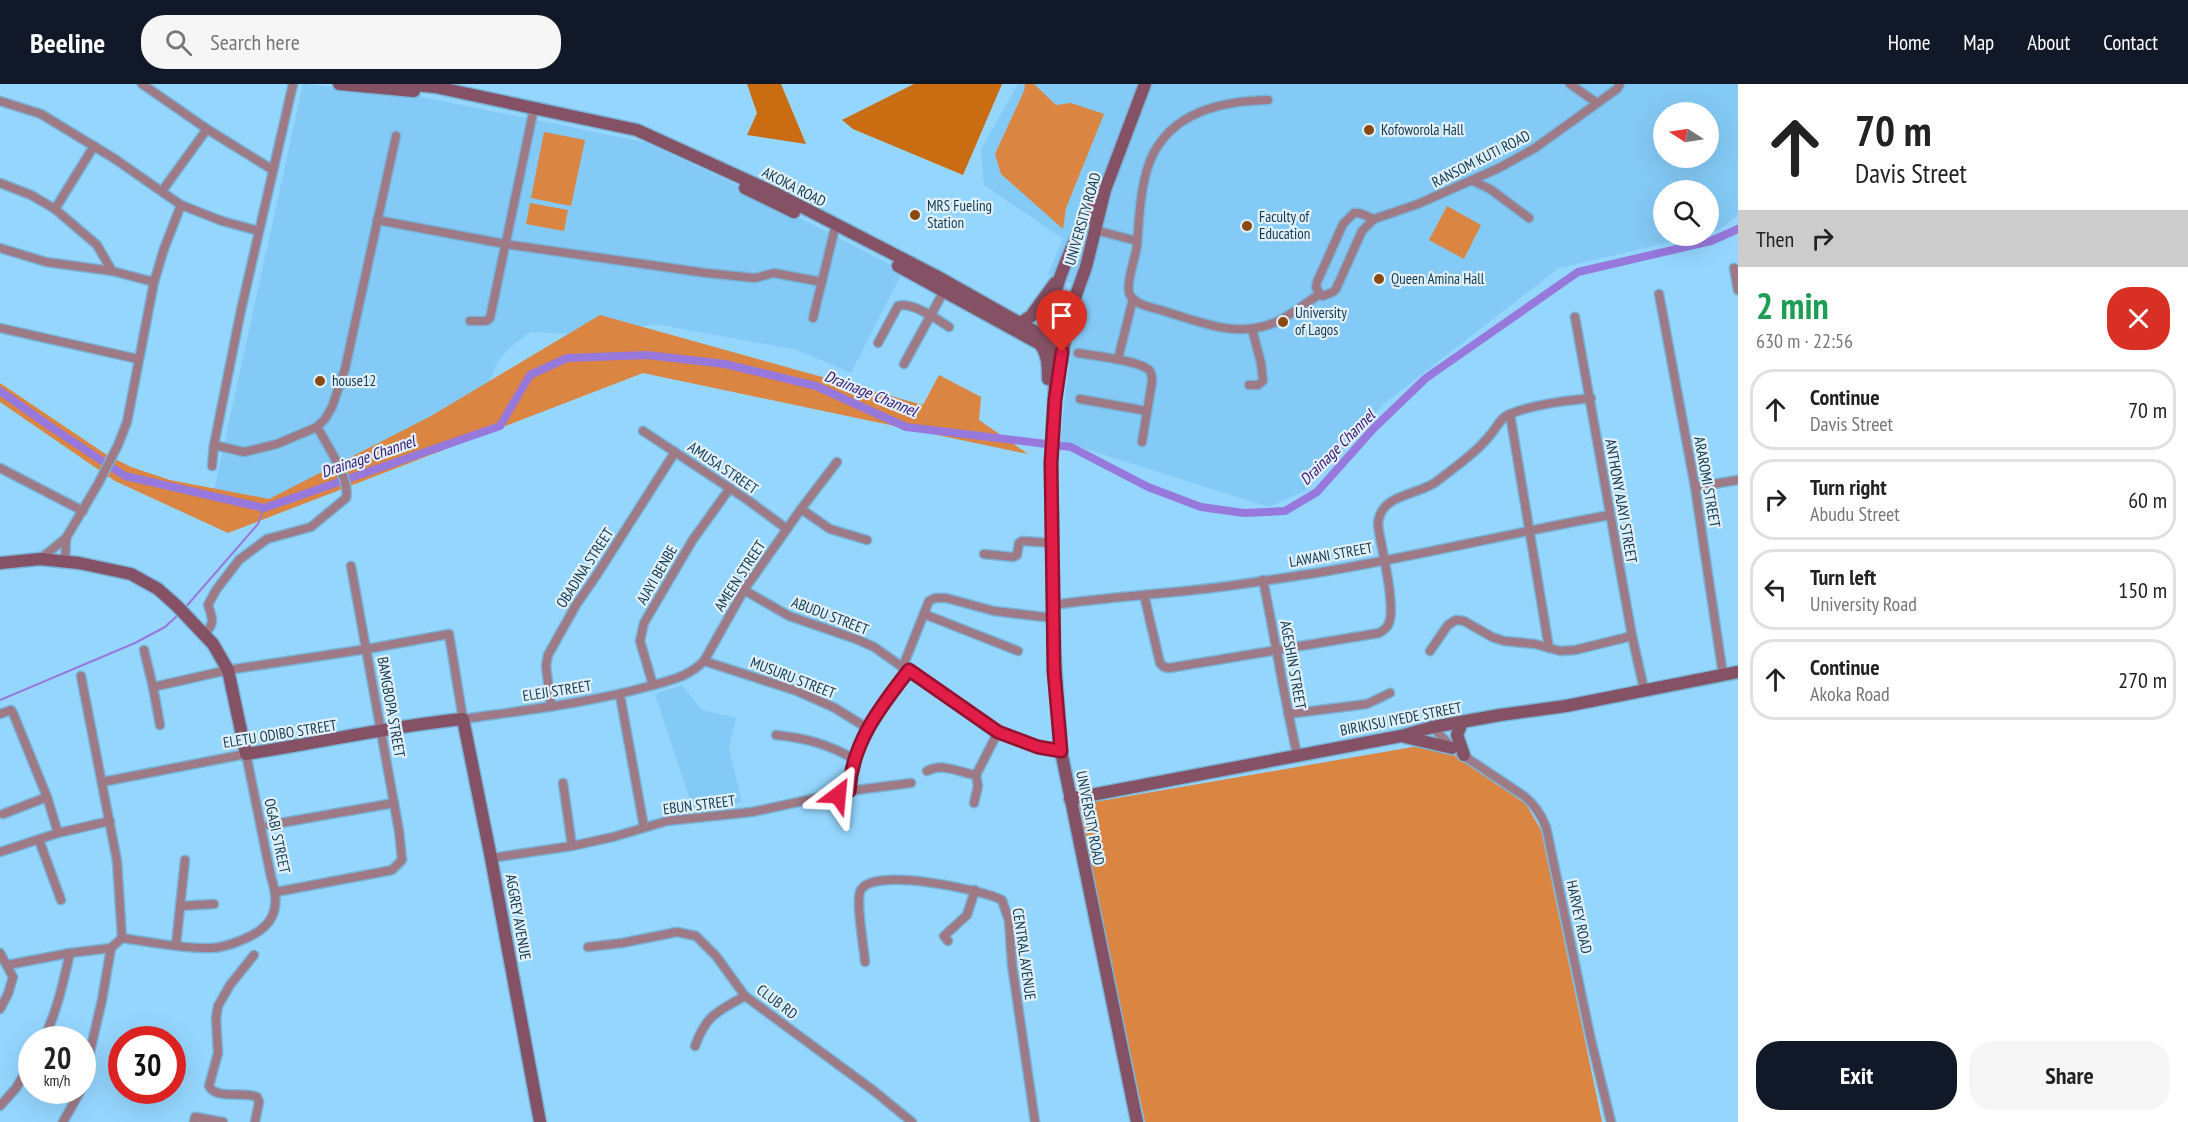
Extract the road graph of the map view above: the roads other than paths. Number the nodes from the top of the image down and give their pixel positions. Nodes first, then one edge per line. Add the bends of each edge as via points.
1 (142, 84) edge
2 (293, 84) edge
3 (339, 84) edge
4 (406, 84) edge
5 (1138, 84) edge
6 (1145, 84) edge
7 (1570, 84) edge
8 (1620, 84) edge
9 (1268, 100) dead end
10 (0, 101) edge
11 (1597, 104) junction
12 (533, 113) junction
13 (207, 129) junction
14 (636, 133) junction
15 (396, 136) dead end
16 (94, 146) junction
17 (273, 170) junction
18 (1473, 181) junction
19 (0, 183) edge
20 (162, 191) junction
21 (181, 205) junction
22 (55, 209) junction
23 (1529, 218) dead end
24 (1374, 219) junction
25 (377, 220) junction
26 (1095, 230) junction
27 (259, 231) junction
28 (834, 232) junction
29 (1137, 241) junction
30 (505, 244) junction
31 (0, 248) edge
32 (1070, 256) junction
33 (1086, 267) junction
34 (1734, 268) dead end
35 (112, 271) junction
36 (1061, 274) junction
37 (154, 282) junction
38 (822, 282) junction
39 (1738, 290) edge
40 (944, 291) junction
41 (1320, 294) junction
42 (1659, 294) dead end
43 (1133, 299) junction
44 (1070, 312) junction
45 (930, 315) junction
46 (1575, 316) dead end
47 (813, 318) dead end
48 (470, 321) dead end
49 (1021, 323) junction
50 (949, 327) dead end
51 (0, 328) edge
52 (1252, 328) junction
53 (1047, 339) junction
54 (1032, 340) junction
55 (878, 343) dead end
56 (1078, 353) dead end
57 (138, 358) junction
58 (1118, 359) junction
59 (1048, 362) junction
60 (904, 364) dead end
61 (1249, 385) dead end
62 (1591, 398) junction
63 (1080, 399) dead end
64 (1055, 400) junction
65 (1147, 411) junction
66 (1510, 414) junction
67 (317, 427) junction
68 (643, 431) dead end
69 (1052, 442) junction
70 (1142, 442) dead end
71 (214, 445) junction
72 (675, 452) junction
73 (837, 462) dead end
74 (212, 466) dead end
75 (0, 468) edge
76 (1738, 480) edge
77 (1695, 487) junction
78 (730, 489) junction
79 (801, 509) junction
80 (83, 511) junction
81 (1610, 515) junction
82 (787, 529) junction
83 (1529, 530) junction
84 (66, 538) junction
85 (867, 540) dead end
86 (1053, 543) junction
87 (984, 554) dead end
88 (40, 559) junction
89 (1383, 559) junction
90 (65, 561) junction
91 (0, 563) edge
92 (351, 566) dead end
93 (1263, 580) junction
94 (744, 590) junction
95 (1144, 595) junction
96 (1054, 611) junction
97 (924, 614) junction
98 (204, 634) junction
99 (1632, 636) junction
100 (1549, 648) junction
101 (367, 649) junction
102 (144, 650) dead end
103 (1018, 651) dead end
104 (1278, 651) junction
105 (1430, 651) dead end
106 (704, 662) junction
107 (906, 668) junction
108 (228, 670) junction
109 (1738, 672) edge
110 (1723, 675) junction
111 (81, 676) dead end
112 (653, 685) junction
113 (153, 687) junction
114 (1644, 690) junction
115 (1390, 693) dead end
116 (620, 695) junction
117 (551, 706) junction
118 (0, 714) edge
119 (1288, 714) junction
120 (463, 718) junction
121 (1462, 722) junction
122 (160, 725) dead end
123 (1433, 727) junction
124 (867, 728) junction
125 (381, 731) junction
126 (998, 732) junction
127 (776, 735) dead end
128 (1401, 736) junction
129 (1452, 748) junction
130 (1061, 751) junction
131 (246, 754) junction
132 (1298, 754) junction
133 (1464, 755) junction
134 (854, 759) junction
135 (927, 771) dead end
136 (976, 775) junction
137 (102, 782) junction
138 (563, 783) dead end
139 (911, 783) dead end
140 (849, 791) junction
141 (47, 797) junction
142 (1070, 799) junction
143 (394, 803) junction
144 (974, 803) dead end
145 (3, 814) dead end
146 (110, 821) junction
147 (269, 825) dead end
148 (644, 827) junction
149 (58, 833) junction
150 (39, 840) junction
151 (572, 846) junction
152 (0, 852) edge
153 (401, 854) joint
154 (492, 858) junction
155 (185, 860) dead end
156 (975, 890) junction
157 (276, 892) junction
158 (61, 900) dead end
159 (214, 904) dead end
160 (180, 906) junction
161 (122, 938) junction
162 (948, 941) dead end
163 (176, 945) junction
164 (588, 947) dead end
165 (111, 948) junction
166 (0, 953) edge
167 (70, 953) junction
168 (254, 955) dead end
169 (866, 962) dead end
170 (7, 965) junction
171 (745, 996) junction
172 (0, 1009) edge
173 (50, 1026) edge
174 (96, 1026) edge
175 (695, 1046) dead end
176 (18, 1085) edge
177 (73, 1104) edge
178 (0, 1106) edge
179 (63, 1122) edge
180 (194, 1122) edge
181 (223, 1122) edge
182 (255, 1122) edge
183 (540, 1122) edge
184 (912, 1122) edge
185 (1035, 1122) edge
186 (1137, 1122) edge
187 (1611, 1122) edge

1 - 13 street
2 - 17 street
3 - 12 main road via 409,90
4 - 14 main road, AKOKA ROAD via 435,87
5 - 32 main road, UNIVERSITY ROAD via 1087,222
6 - 26 main road, UNIVERSITY ROAD via 1105,190
7 - 11 street
8 - 11 street, RANSOM KUTI ROAD
9 - 29 street via 1218,105 1187,117 1171,129 1150,162
10 - 16 street via 41,114
11 - 18 street, RANSOM KUTI ROAD via 1535,148
12 - 14 main road
12 - 30 street
13 - 17 street
13 - 20 street
14 - 28 main road
14 - 49 main road, AKOKA ROAD via 777,194
15 - 25 street
16 - 20 street
16 - 22 street
17 - 27 street
18 - 23 street
18 - 24 street, RANSOM KUTI ROAD
19 - 22 street
20 - 21 street
21 - 27 street
21 - 37 street
22 - 35 street via 97,245
24 - 41 street via 1362,231 1336,289 1325,296
24 - 41 street, RANSOM KUTI ROAD via 1354,213 1343,224 1317,282
25 - 30 street
25 - 67 street via 345,369 332,407
26 - 29 street
26 - 33 main road, UNIVERSITY ROAD
27 - 71 street
28 - 38 street
28 - 40 main road
29 - 43 street via 1128,287
30 - 38 street via 743,278 774,273
30 - 48 street via 490,318
31 - 35 street via 46,262
32 - 33 main road via 1069,266 1074,270
32 - 36 main road, UNIVERSITY ROAD
33 - 44 main road, UNIVERSITY ROAD
34 - 39 street
35 - 37 street
36 - 49 main road via 1031,316
36 - 53 main road, UNIVERSITY ROAD
37 - 57 street
38 - 47 street
40 - 45 street
40 - 54 main road
41 - 52 street via 1281,320
42 - 77 street, ARAROMI STREET
43 - 52 street via 1217,327
43 - 58 street
44 - 53 main road via 1060,330
44 - 64 main road, UNIVERSITY ROAD
45 - 50 street
45 - 55 street via 901,304
45 - 60 street
46 - 62 street, ANTHONY AJAYI STREET
49 - 53 main road, AKOKA ROAD
51 - 57 street
52 - 61 street via 1263,381
53 - 54 main road
53 - 59 main road, UNIVERSITY ROAD
53 - 64 main road via 1055,348
54 - 59 main road via 1042,347
56 - 58 street
57 - 80 street via 126,422
58 - 65 street via 1149,369 1152,375
59 - 69 main road, UNIVERSITY ROAD
62 - 66 street
62 - 81 street, ANTHONY AJAYI STREET
63 - 65 street
64 - 69 main road
65 - 70 street
66 - 83 street
66 - 89 street via 1477,450 1430,486 1383,507 1378,518
67 - 71 street via 277,444 244,452
67 - 98 street via 338,466 346,498 311,527 267,540 239,560 208,605 213,620
68 - 72 street, AMUSA STREET
69 - 86 main road, UNIVERSITY ROAD
71 - 74 street
72 - 78 street, AMUSA STREET
72 - 117 street, OBADINA STREET via 548,655
73 - 79 street, AMEEN STREET
75 - 80 street
76 - 77 street
77 - 110 street, ARAROMI STREET
78 - 82 street, AMUSA STREET
78 - 112 street, AJAYI BENBE via 692,541 644,623 640,641
79 - 82 street, AMEEN STREET
79 - 85 street via 830,529
80 - 84 street
81 - 83 street, LAWANI STREET
81 - 99 street, ANTHONY AJAYI STREET
82 - 94 street, AMEEN STREET
83 - 89 street, LAWANI STREET
83 - 100 street
84 - 88 street
84 - 90 street
86 - 87 street via 1023,541 1013,557
86 - 96 main road, UNIVERSITY ROAD
88 - 90 main road
88 - 91 main road
89 - 93 street, LAWANI STREET
89 - 104 street via 1391,609 1384,630
90 - 98 main road via 131,574 159,589
92 - 101 street, BAMGBOPA STREET
93 - 95 street, LAWANI STREET
93 - 104 street, AGESHIN STREET
94 - 106 street, AMEEN STREET
94 - 107 street, ABUDU STREET via 789,616 856,639
95 - 96 street, LAWANI STREET via 1095,598
95 - 104 street via 1164,667
96 - 97 street, LAWANI STREET via 994,611 946,598 932,599
96 - 130 main road, UNIVERSITY ROAD
97 - 103 street
97 - 107 street
98 - 108 main road
99 - 100 street via 1575,650
99 - 114 street, ANTHONY AJAYI STREET
100 - 105 street via 1504,641 1464,621 1456,621 1448,625
101 - 108 street
101 - 120 street via 448,634
101 - 125 street, BAMGBOPA STREET
102 - 113 street
104 - 119 street, AGESHIN STREET
106 - 112 street, AMEEN STREET via 682,677
106 - 124 street, MUSURU STREET via 797,691
107 - 124 street
107 - 126 street, ABUDU STREET
108 - 113 street
108 - 131 main road
109 - 110 main road, BIRIKISU IYEDE STREET
110 - 114 main road, BIRIKISU IYEDE STREET
111 - 137 street
112 - 116 street, ELEJI STREET
113 - 122 street
114 - 121 main road, BIRIKISU IYEDE STREET
115 - 119 street via 1367,704
116 - 117 street, ELEJI STREET
116 - 148 street
117 - 120 street, ELEJI STREET
118 - 141 street via 10,710 13,713
119 - 132 street, AGESHIN STREET
120 - 125 main road, ELETU ODIBO STREET
120 - 154 main road, AGGREY AVENUE
121 - 123 main road, BIRIKISU IYEDE STREET
121 - 133 main road via 1457,735
123 - 128 main road, BIRIKISU IYEDE STREET
123 - 129 street, HARVEY ROAD
124 - 134 street
125 - 131 main road, ELETU ODIBO STREET
125 - 143 street, BAMGBOPA STREET
126 - 130 street, ABUDU STREET
126 - 136 street
127 - 134 street via 825,744
128 - 129 main road
128 - 132 main road, BIRIKISU IYEDE STREET
129 - 133 street, HARVEY ROAD
130 - 142 main road, UNIVERSITY ROAD
131 - 137 street, ELETU ODIBO STREET
131 - 157 street, OGABI STREET
132 - 142 main road, BIRIKISU IYEDE STREET
133 - 187 street, HARVEY ROAD via 1533,803 1546,827
134 - 140 street
135 - 136 street via 940,766
136 - 144 street
137 - 146 street
138 - 151 street
139 - 140 street, EBUN STREET
140 - 148 street, EBUN STREET via 752,812
141 - 145 street
141 - 149 street
142 - 186 main road, UNIVERSITY ROAD
143 - 147 street
143 - 153 street, BAMGBOPA STREET
146 - 149 street
146 - 161 street
148 - 151 street, EBUN STREET
149 - 150 street
150 - 152 street
150 - 158 street
151 - 154 street, EBUN STREET
153 - 157 street, OGABI STREET via 398,866 387,872
154 - 183 main road, AGGREY AVENUE
155 - 160 street
156 - 162 street via 967,915 944,936
156 - 169 street, CENTRAL AVENUE via 898,879 864,886 859,902
156 - 185 street, CENTRAL AVENUE via 1002,900 1008,921
157 - 163 street via 272,919 259,933 227,946
159 - 160 street
160 - 163 street
161 - 163 street
161 - 165 street
164 - 171 street, CLUB RD via 677,932 693,934 716,956
165 - 167 street
165 - 174 street
166 - 170 street
167 - 170 street
167 - 173 street
168 - 182 street via 218,1006 218,1053 209,1086 216,1093 257,1097
170 - 172 street via 13,977
171 - 175 street via 710,1018
171 - 184 street, CLUB RD
176 - 178 street
177 - 179 street
180 - 181 street via 195,1117

